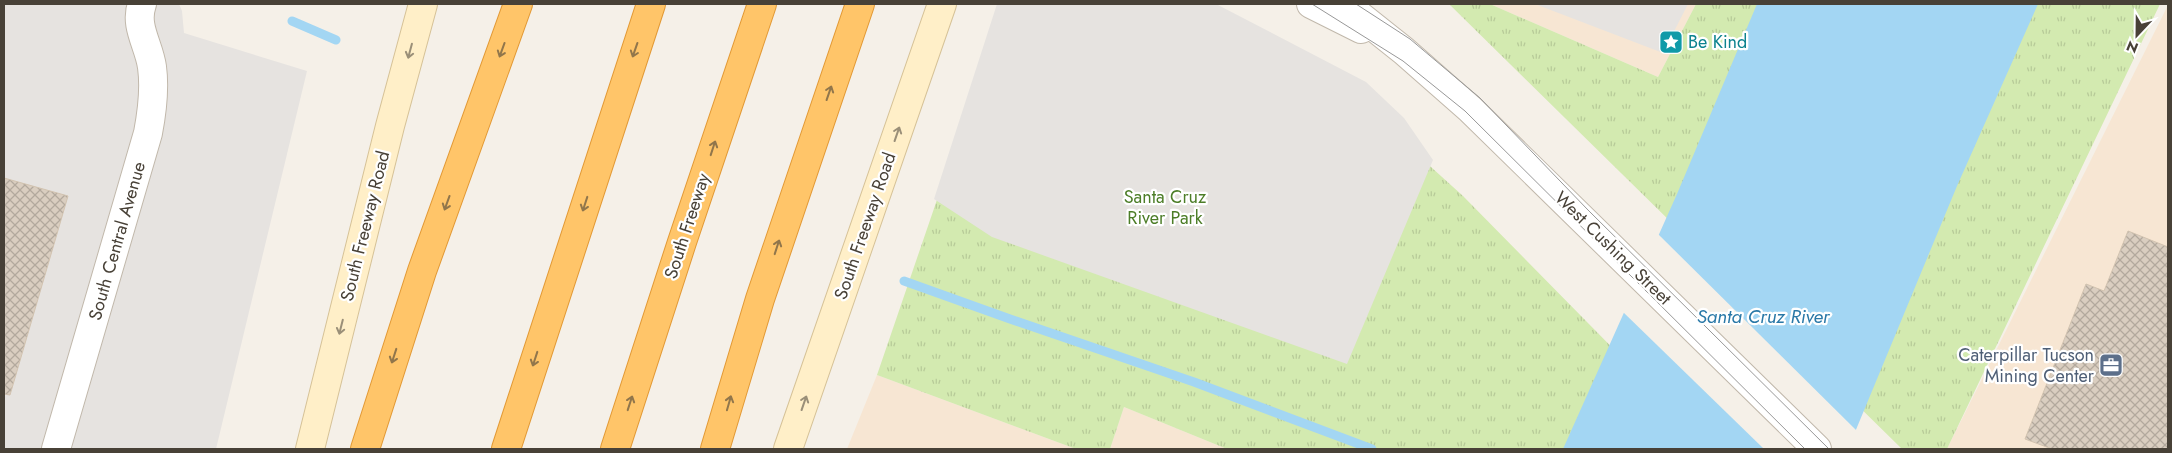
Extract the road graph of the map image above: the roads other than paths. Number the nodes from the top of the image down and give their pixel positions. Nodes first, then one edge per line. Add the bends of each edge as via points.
1 (423, 4) edge
2 (518, 4) edge
3 (651, 4) edge
4 (762, 4) edge
5 (860, 4) edge
6 (942, 4) edge
7 (1311, 4) edge
8 (1345, 4) edge
9 (141, 17) edge
10 (1404, 51) junction
11 (56, 449) edge
12 (310, 449) edge
13 (365, 449) edge
14 (506, 449) edge
15 (615, 449) edge
16 (715, 449) edge
17 (788, 449) edge
18 (1817, 449) edge

1 -> 12 main road, South Freeway Road
2 -> 13 highway via 422,271
3 -> 14 highway
15 -> 4 highway, South Freeway
16 -> 5 highway via 766,283
17 -> 6 main road, South Freeway Road
7 - 10 street, West Cushing Street
8 - 10 street, West Cushing Street
9 - 11 street, South Central Avenue via 152,69 148,133
10 - 18 street, West Cushing Street via 1470,109

